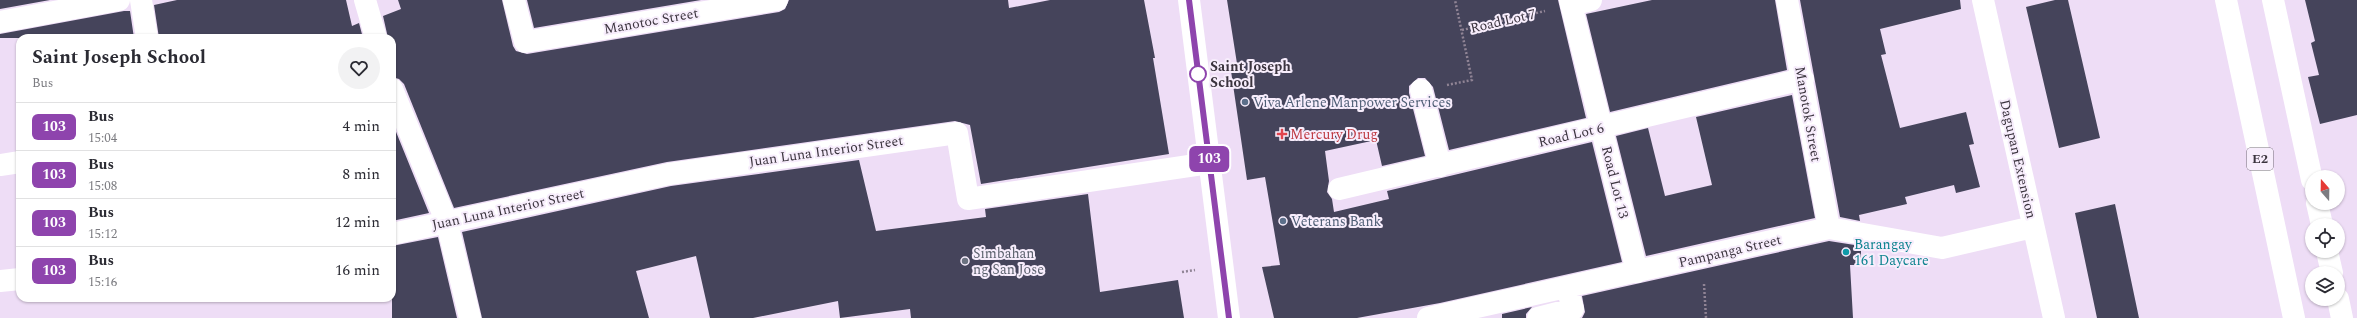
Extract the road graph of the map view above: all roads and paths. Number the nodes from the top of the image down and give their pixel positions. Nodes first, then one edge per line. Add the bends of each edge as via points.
1 (119, 0) edge
2 (141, 0) edge
3 (365, 0) edge
4 (514, 0) edge
5 (777, 0) edge
6 (1189, 0) edge
7 (1455, 0) edge
8 (1786, 0) edge
9 (1983, 0) edge
10 (2226, 0) edge
11 (2273, 0) edge
12 (1577, 2) edge
13 (722, 4) edge
14 (0, 22) edge
15 (1462, 30) junction
16 (147, 34) edge
17 (375, 34) edge
18 (1802, 79) junction
19 (1421, 90) joint
20 (396, 102) edge
21 (1602, 128) junction
22 (16, 163) edge
23 (1209, 163) junction
24 (0, 165) edge
25 (1440, 166) junction
26 (2310, 170) edge
27 (1339, 190) dead end
28 (447, 223) junction
29 (2033, 227) junction
30 (1829, 228) junction
31 (396, 233) edge
32 (1701, 257) junction
33 (1637, 272) junction
34 (16, 279) edge
35 (0, 281) edge
36 (1568, 287) junction
37 (2339, 306) edge
38 (470, 318) edge
39 (1228, 318) edge
40 (1428, 318) edge
41 (1538, 318) edge
42 (1706, 318) edge
43 (2054, 318) edge
44 (2294, 318) edge
45 (2342, 318) edge

1 - 14 main road
2 - 16 main road
3 - 17 main road
4 - 13 main road, Manotoc Street via 525,42
5 - 13 main road, Manotoc Street
6 - 23 main road
7 - 15 path
8 - 18 main road, Manotok Street
9 - 29 main road, Dagupan Extension
10 - 44 main road, E2
11 - 26 main road
12 - 15 path, Road Lot 7
12 - 21 main road, Road Lot 13
15 - 19 path via 1472,80
18 - 21 main road, Road Lot 6
18 - 30 main road, Manotok Street
19 - 25 main road
20 - 28 main road
21 - 25 main road, Road Lot 6
21 - 33 main road, Road Lot 13
22 - 24 main road
23 - 28 main road, Juan Luna Interior Street via 968,199 957,133 669,174
23 - 39 main road
25 - 27 main road, Road Lot 6
28 - 31 main road, Juan Luna Interior Street
28 - 38 main road
29 - 30 main road, Pampanga Street via 1942,248
29 - 43 main road, Dagupan Extension
30 - 32 main road, Pampanga Street
32 - 33 main road, Pampanga Street
32 - 42 path
33 - 36 main road, Pampanga Street
34 - 35 main road
36 - 40 main road, Pampanga Street
36 - 41 main road via 1573,309
37 - 45 main road

